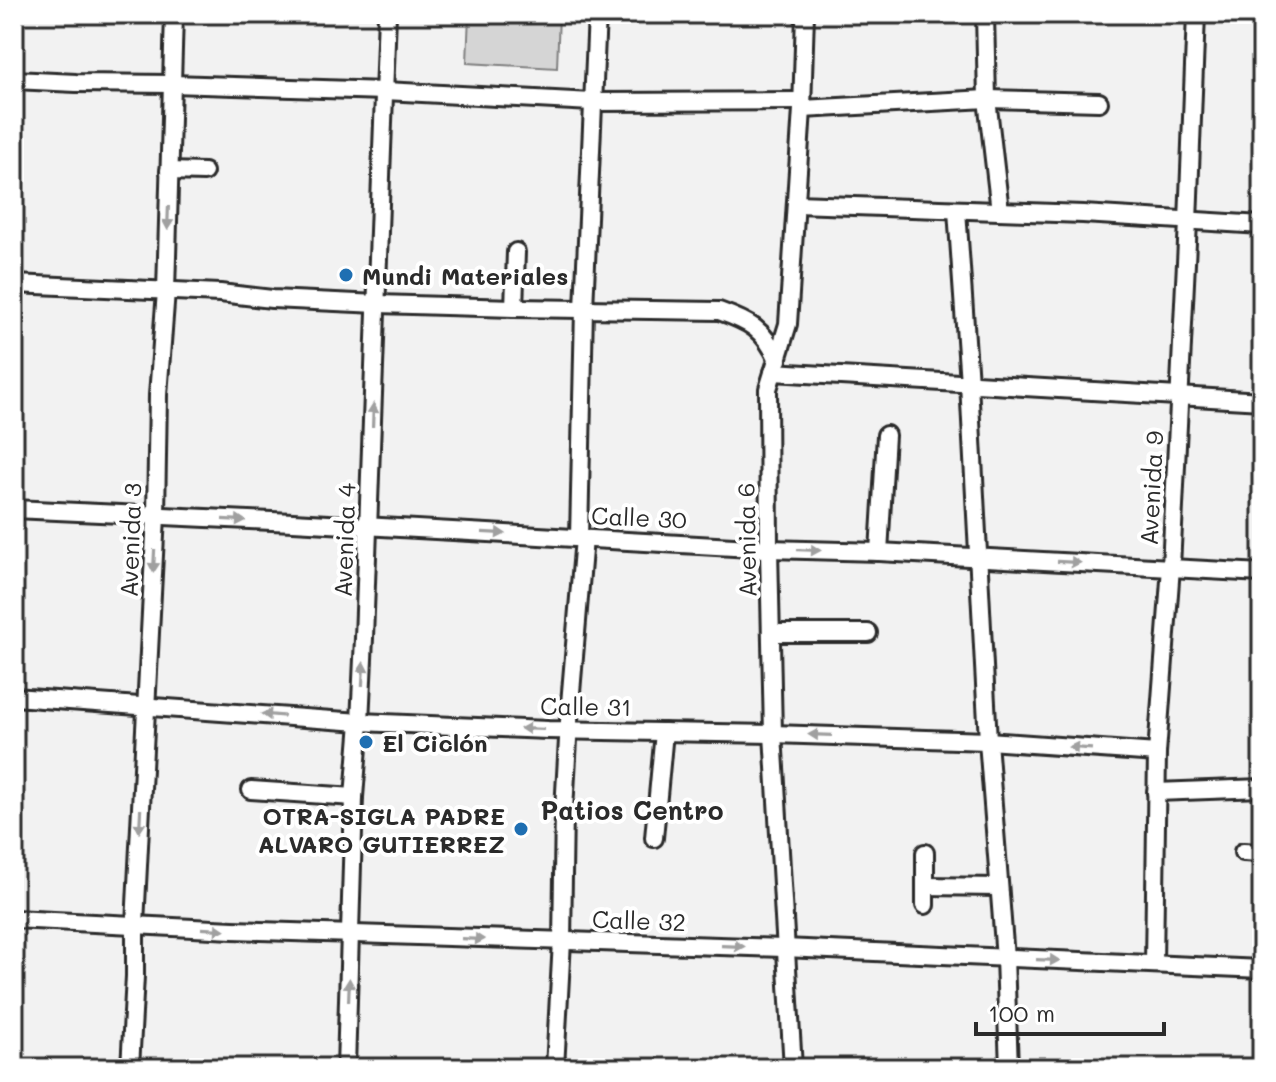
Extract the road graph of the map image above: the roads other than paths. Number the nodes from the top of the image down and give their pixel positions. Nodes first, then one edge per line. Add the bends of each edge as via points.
1 (174, 14) edge
2 (387, 14) edge
3 (597, 14) edge
4 (805, 14) edge
5 (985, 14) edge
6 (1196, 14) edge
7 (14, 80) edge
8 (172, 84) junction
9 (385, 91) junction
10 (987, 99) junction
11 (592, 102) junction
12 (1099, 102) dead end
13 (802, 105) junction
14 (169, 171) junction
15 (204, 172) dead end
16 (796, 204) junction
17 (957, 210) junction
18 (1000, 211) junction
19 (1188, 222) junction
20 (1262, 225) edge
21 (516, 252) dead end
22 (14, 284) edge
23 (166, 291) junction
24 (378, 304) junction
25 (514, 308) junction
26 (584, 309) junction
27 (776, 366) junction
28 (969, 383) junction
29 (1179, 397) junction
30 (1262, 401) edge
31 (886, 435) dead end
32 (14, 509) edge
33 (156, 516) junction
34 (368, 526) junction
35 (582, 538) junction
36 (769, 549) junction
37 (879, 552) junction
38 (977, 557) junction
39 (1171, 567) junction
40 (1262, 573) edge
41 (771, 633) junction
42 (868, 633) dead end
43 (14, 697) edge
44 (146, 707) junction
45 (360, 722) junction
46 (570, 730) junction
47 (664, 732) junction
48 (773, 734) junction
49 (988, 741) junction
50 (1157, 753) junction
51 (1262, 788) edge
52 (251, 790) dead end
53 (1156, 792) junction
54 (354, 797) junction
55 (654, 838) dead end
56 (1243, 852) dead end
57 (925, 853) dead end
58 (1262, 853) edge
59 (925, 886) junction
60 (999, 887) junction
61 (925, 905) dead end
62 (14, 919) edge
63 (135, 924) junction
64 (351, 933) junction
65 (562, 941) junction
66 (784, 948) junction
67 (1005, 958) junction
68 (1154, 964) junction
69 (1262, 969) edge
70 (130, 1068) edge
71 (346, 1068) edge
72 (555, 1068) edge
73 (793, 1068) edge
74 (1009, 1068) edge

1 - 8 street, Avenida 3
2 - 9 street, Avenida 4
3 - 11 street
4 - 13 street, Avenida 6
5 - 10 street
6 - 19 street, Avenida 9
7 - 8 street
8 - 9 street
8 - 14 street, Avenida 3
9 - 11 street
9 - 24 street, Avenida 4
10 - 12 street
10 - 13 street
10 - 18 street
11 - 13 street
11 - 26 street
13 - 16 street, Avenida 6
14 - 15 street
14 -> 23 street, Avenida 3
16 - 17 street
16 - 27 street, Avenida 6 via 788,324
17 - 18 street
17 - 28 street
18 - 19 street
19 - 20 street
19 - 29 street, Avenida 9
21 - 25 street
22 - 23 street
23 - 24 street
23 - 33 street, Avenida 3
24 - 25 street
34 -> 24 street, Avenida 4
25 - 26 street
26 - 27 street via 719,311 748,321 772,348
26 - 35 street
27 - 28 street
27 - 36 street, Avenida 6 via 768,389
28 - 29 street
28 - 38 street
29 - 30 street
29 - 39 street, Avenida 9
31 - 37 street
32 - 33 street, Calle 30
33 -> 34 street, Calle 30
33 -> 44 street, Avenida 3
34 -> 35 street, Calle 30
45 -> 34 street, Avenida 4
35 - 36 street, Calle 30
35 - 46 street
36 -> 37 street, Calle 30
36 - 41 street, Avenida 6
37 - 38 street, Calle 30
38 -> 39 street, Calle 30
38 - 49 street
39 - 40 street, Calle 30
39 - 50 street, Avenida 9
41 - 42 street
41 - 48 street, Avenida 6
43 - 44 street, Calle 31
45 -> 44 street, Calle 31
44 -> 63 street, Avenida 3
46 -> 45 street, Calle 31
45 - 54 street, Avenida 4
46 - 47 street, Calle 31
46 - 65 street
47 - 48 street, Calle 31
47 - 55 street
49 -> 48 street, Calle 31
48 - 66 street, Avenida 6
50 -> 49 street, Calle 31
49 - 60 street
50 - 53 street, Avenida 9
51 - 53 street
52 - 54 street
53 - 68 street, Avenida 9
54 - 64 street, Avenida 4
56 - 58 street
57 - 59 street
59 - 60 street
59 - 61 street
60 - 67 street
62 - 63 street, Calle 32
63 -> 64 street, Calle 32
63 - 70 street, Avenida 3
64 -> 65 street, Calle 32
71 -> 64 street, Avenida 4
65 -> 66 street, Calle 32
65 - 72 street
66 - 67 street, Calle 32
66 - 73 street, Avenida 6
67 -> 68 street, Calle 32
67 - 74 street
68 - 69 street, Calle 32

